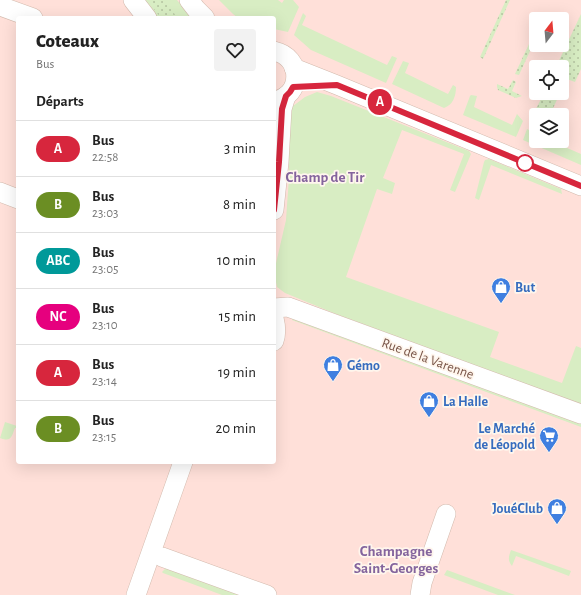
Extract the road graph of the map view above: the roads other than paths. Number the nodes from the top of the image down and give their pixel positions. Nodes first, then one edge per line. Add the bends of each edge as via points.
1 (133, 0) edge
2 (189, 0) edge
3 (0, 6) edge
4 (28, 16) edge
5 (145, 16) edge
6 (204, 16) edge
7 (276, 51) edge
8 (294, 68) junction
9 (337, 85) junction
10 (284, 95) edge
11 (277, 133) edge
12 (581, 186) edge
13 (276, 191) edge
14 (0, 192) edge
15 (16, 198) edge
16 (276, 308) edge
17 (581, 414) edge
18 (182, 464) edge
19 (193, 464) edge
20 (446, 514) dead end
21 (162, 557) junction
22 (421, 589) edge
23 (136, 595) edge
24 (148, 595) edge
25 (267, 595) edge

1 - 5 street
2 - 6 street
3 - 4 street
7 - 8 street via 286,56
8 - 9 street
8 - 10 street via 296,81
9 - 10 street
9 - 12 street
10 - 11 street via 282,121
11 - 13 street via 279,162
14 - 15 street
16 - 17 street, Rue de la Varenne via 288,307
18 - 23 street
19 - 21 street
20 - 22 street
21 - 24 street
21 - 25 street

